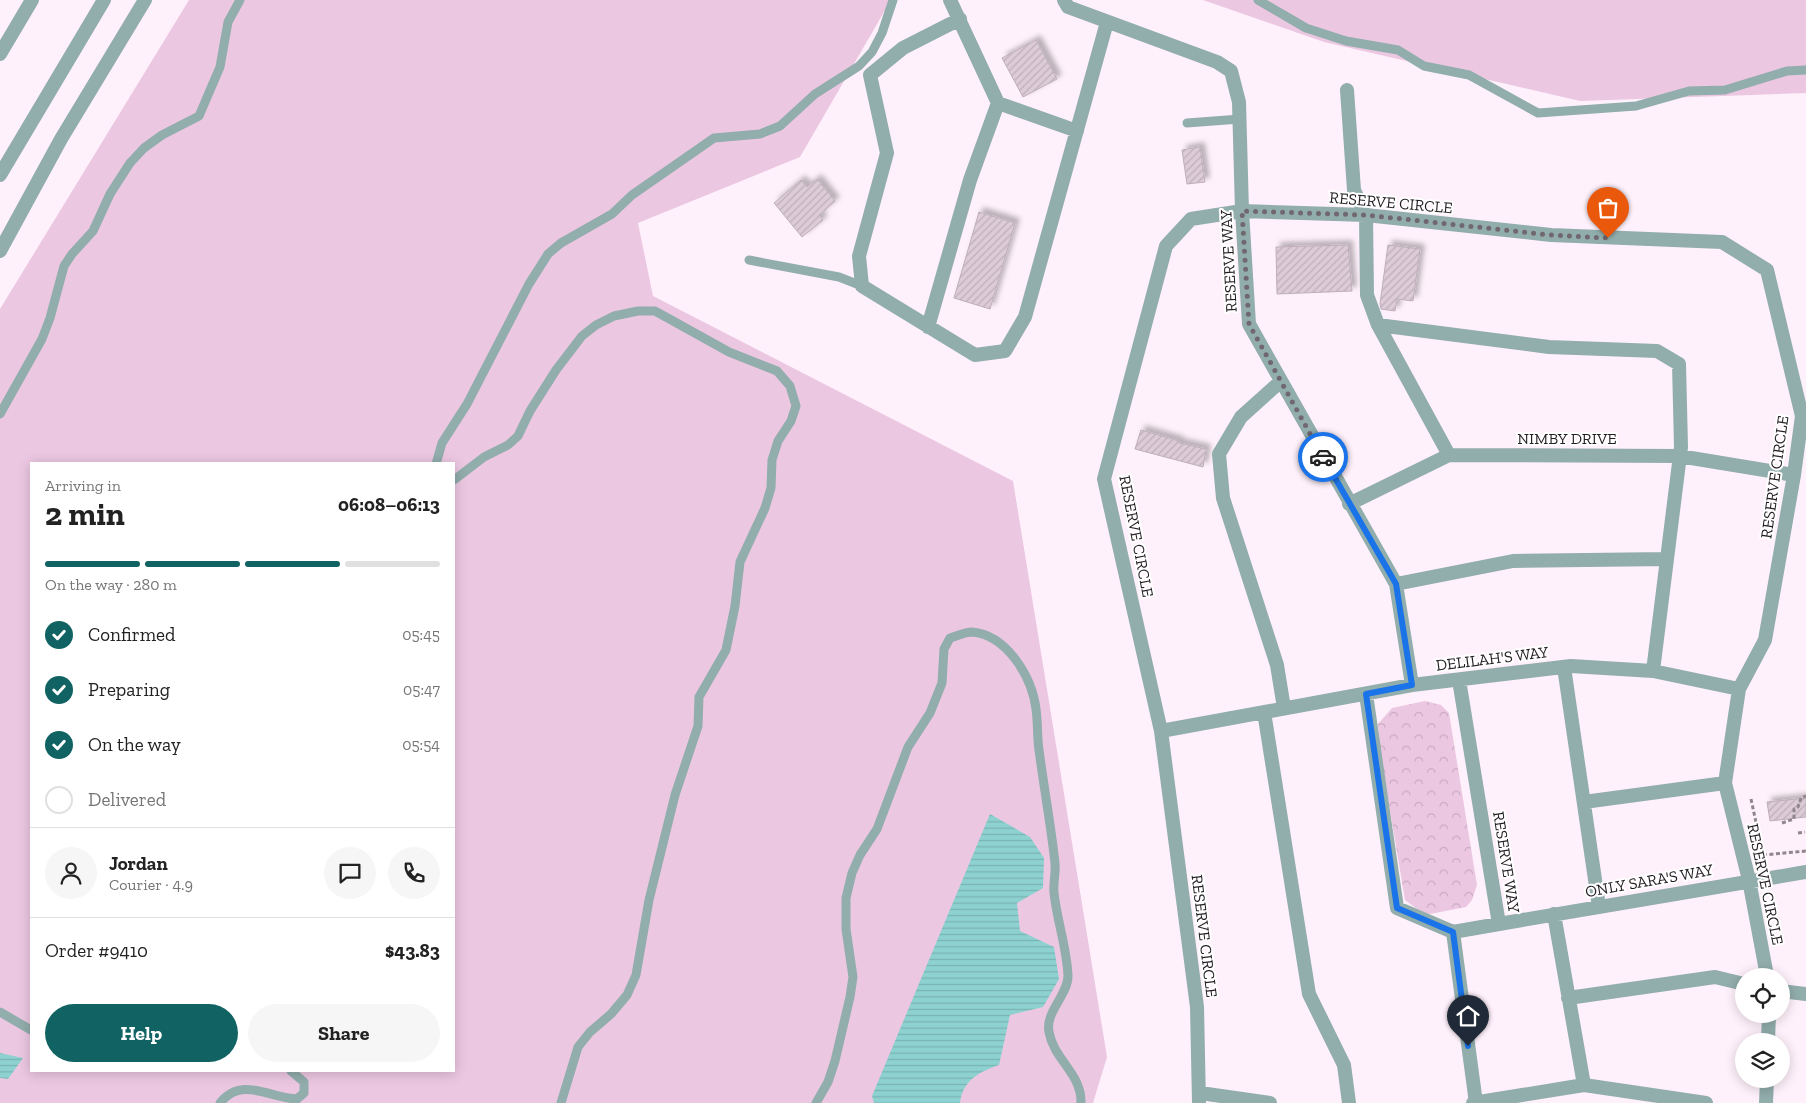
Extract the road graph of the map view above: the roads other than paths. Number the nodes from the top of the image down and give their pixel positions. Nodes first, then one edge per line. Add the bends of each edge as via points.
1 (31, 0) edge
2 (104, 0) edge
3 (145, 0) edge
4 (240, 0) edge
5 (892, 0) edge
6 (950, 0) edge
7 (1064, 0) edge
8 (1258, 0) edge
9 (960, 19) junction
10 (1107, 22) junction
11 (0, 54) edge
12 (1806, 70) edge
13 (1347, 90) dead end
14 (998, 103) junction
15 (1240, 118) junction
16 (1187, 123) dead end
17 (1076, 131) junction
18 (0, 175) edge
19 (1242, 211) junction
20 (1366, 215) junction
21 (0, 251) edge
22 (749, 260) dead end
23 (862, 286) junction
24 (1378, 326) junction
25 (928, 327) junction
26 (1281, 381) junction
27 (0, 414) edge
28 (1449, 455) junction
29 (1680, 456) junction
30 (437, 462) edge
31 (1794, 475) junction
32 (455, 479) edge
33 (1349, 504) junction
34 (1667, 559) junction
35 (1396, 584) junction
36 (1564, 667) junction
37 (1653, 671) junction
38 (1459, 680) junction
39 (1412, 685) junction
40 (1740, 689) junction
41 (1366, 694) junction
42 (1284, 708) junction
43 (1264, 712) junction
44 (1161, 731) junction
45 (1725, 782) junction
46 (1584, 802) junction
47 (1806, 872) edge
48 (1749, 880) junction
49 (1599, 907) junction
50 (1554, 914) junction
51 (1499, 924) junction
52 (1453, 932) junction
53 (1766, 968) edge
54 (1735, 982) edge
55 (1790, 992) edge
56 (1806, 994) edge
57 (1568, 998) junction
58 (0, 1012) edge
59 (30, 1029) edge
60 (292, 1072) edge
61 (1584, 1084) junction
62 (1767, 1088) edge
63 (1200, 1098) edge
64 (220, 1103) edge
65 (561, 1103) edge
66 (816, 1103) edge
67 (1081, 1103) edge
68 (1270, 1103) edge
69 (1349, 1103) edge
70 (1475, 1103) edge
71 (1706, 1103) edge
72 (1766, 1103) edge

1 - 11 street
2 - 18 street
3 - 21 street via 61,139
4 - 27 lane via 228,22 220,67 199,116 162,135 130,163 93,231 64,266 42,339
5 - 30 lane via 882,33 872,52 859,66 815,94 780,126 760,134 714,138 632,195 612,214 548,254 467,404 442,442
6 - 9 street
7 - 10 street, RESERVE WAY via 1068,7
8 - 12 lane via 1306,28 1346,41 1398,50 1424,66 1469,74 1538,113 1636,106 1689,91 1725,90 1787,71
9 - 14 street
9 - 23 street via 903,48 870,75 887,153 859,256
10 - 15 street, RESERVE WAY via 1218,62 1232,71
10 - 17 street
13 - 20 street via 1354,190
14 - 17 street
14 - 25 street via 970,180
15 - 16 lane
15 - 19 street, RESERVE WAY
17 - 25 street via 1024,317 1005,351 975,355
19 - 20 street, RESERVE CIRCLE
19 - 26 street, RESERVE WAY via 1249,324
19 - 44 street, RESERVE CIRCLE via 1191,219 1166,246 1104,479
20 - 24 street via 1367,295
20 - 31 street, RESERVE CIRCLE via 1550,235 1722,242 1766,270 1802,416
22 - 23 lane via 839,277
23 - 25 street
24 - 28 street
24 - 29 street via 1549,347 1657,351 1679,364
26 - 33 street, RESERVE WAY
26 - 42 street via 1240,417 1219,454 1224,498 1277,664
28 - 29 street, NIMBY DRIVE
28 - 33 street, NIMBY DRIVE
29 - 31 street, NIMBY DRIVE
29 - 34 street
31 - 40 street, RESERVE CIRCLE via 1764,640
32 - 65 lane via 518,436 545,386 582,336 614,316 655,311 729,352 777,372 790,386 796,406 772,460 771,488 765,508 740,562 726,650 699,697 698,726 670,813 649,900 636,975 627,995 578,1048
33 - 35 street, RESERVE WAY
34 - 35 street via 1513,561
34 - 37 street
35 - 39 street, RESERVE WAY
36 - 37 street, DELILAH'S WAY
36 - 38 street, DELILAH'S WAY
36 - 46 street
37 - 40 street, DELILAH'S WAY
38 - 39 street, DELILAH'S WAY
38 - 51 street, RESERVE WAY
39 - 41 street, DELILAH'S WAY
40 - 45 street, RESERVE CIRCLE
41 - 42 street, DELILAH'S WAY
41 - 52 street via 1397,908
42 - 43 street, DELILAH'S WAY
43 - 44 street, DELILAH'S WAY
43 - 69 street via 1309,994 1344,1065
44 - 63 street, RESERVE CIRCLE via 1197,1007
45 - 46 street
45 - 48 street, RESERVE CIRCLE
46 - 49 street
47 - 48 street, ONLY SARA'S WAY
48 - 49 street, ONLY SARA'S WAY
48 - 53 street, RESERVE CIRCLE
49 - 50 street, ONLY SARA'S WAY
50 - 51 street, ONLY SARA'S WAY
50 - 57 street
51 - 52 street, RESERVE WAY
52 - 70 street
54 - 57 street via 1714,977
55 - 56 street
57 - 61 street
58 - 59 lane
60 - 64 lane via 304,1082 304,1093 297,1100 250,1088 234,1092
61 - 70 street
61 - 71 street
62 - 72 street
63 - 68 street
66 - 67 lane via 833,1068 850,998 853,977 846,929 846,898 852,873 877,829 908,747 930,713 942,683 944,649 950,638 970,632 986,635 1004,647 1021,668 1032,692 1055,865 1054,891 1068,978 1048,1031 1055,1049 1081,1090

